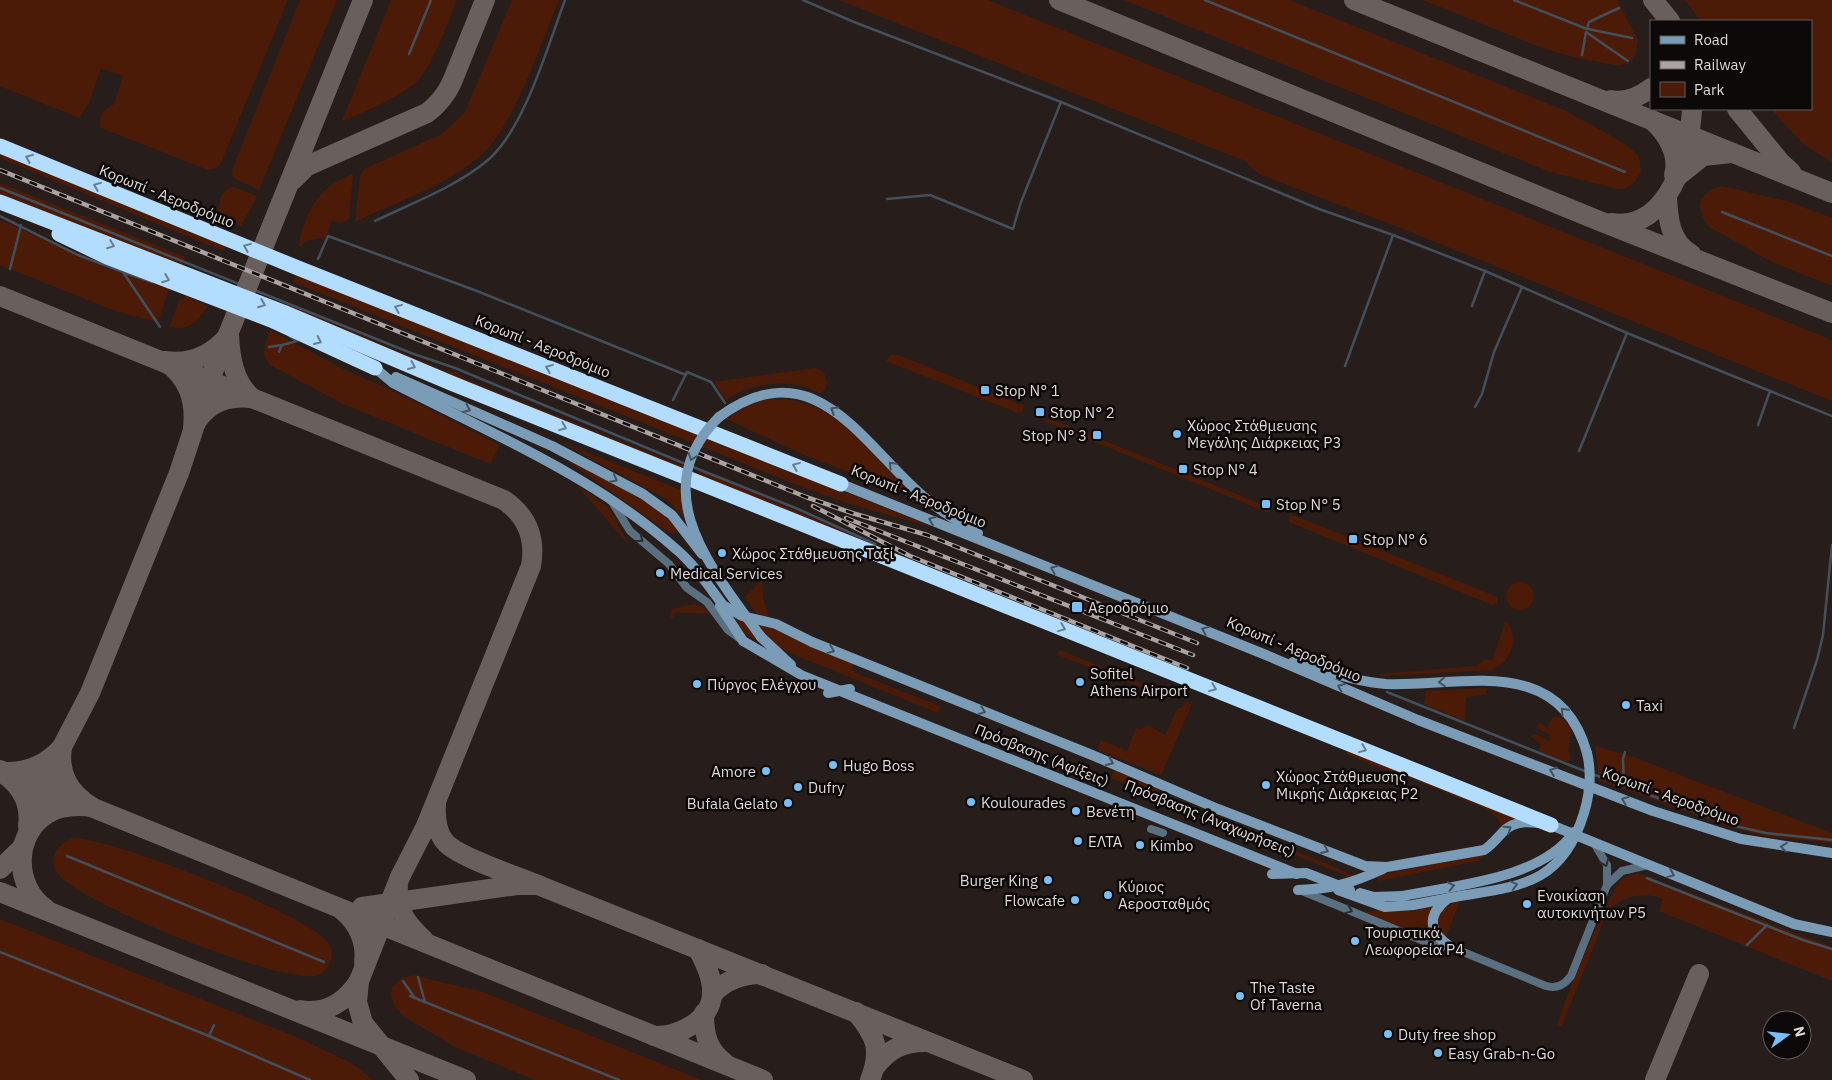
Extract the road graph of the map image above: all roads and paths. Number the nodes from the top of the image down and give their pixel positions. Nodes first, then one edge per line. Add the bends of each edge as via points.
1 (0, 146) edge
2 (0, 202) edge
3 (375, 368) junction
4 (841, 484) joint
5 (610, 500) junction
6 (1010, 551) junction
7 (723, 584) junction
8 (709, 588) junction
9 (743, 641) junction
10 (1266, 655) junction
11 (850, 689) junction
12 (828, 693) dead end
13 (1584, 813) junction
14 (1551, 825) junction
15 (1151, 829) dead end
16 (1163, 834) dead end
17 (1594, 842) junction
18 (1832, 853) edge
19 (1649, 865) junction
20 (1387, 867) junction
21 (1306, 873) junction
22 (1272, 874) dead end
23 (1607, 885) junction
24 (1333, 888) junction
25 (1298, 890) joint
26 (1448, 898) junction
27 (1829, 933) edge
28 (1451, 947) junction

4 -> 1 highway, Κορωπί - Αεροδρόμιο
2 -> 3 highway via 107,257 271,320
2 -> 14 highway via 283,312 451,383
3 - 5 street via 400,387 544,458
3 -> 7 street, bridge via 552,446 663,507 687,533
6 -> 4 street, Κορωπί - Αεροδρόμιο
5 - 8 street via 679,551
5 -> 9 street via 630,531 661,557 687,588 707,602 728,630
6 -> 7 street, bridge via 973,531 924,497 843,416 820,402 791,395 768,395 742,403 719,417 694,449 686,475 685,495 692,528
10 -> 6 street, Κορωπί - Αεροδρόμιο
7 - 11 street, Πρόσβασης (Αναχωρήσεις), bridge via 761,637 791,664
8 - 9 street, Πρόσβασης (Αφίξεις)
8 -> 20 street via 723,605 742,616 776,624 812,642 1252,823 1365,866
9 - 24 street, Πρόσβασης (Αφίξεις) via 803,676
13 -> 10 street, bridge via 1590,787 1587,753 1580,734 1565,711 1544,694 1519,683 1474,679 1383,684 1344,677
18 -> 10 street, Κορωπί - Αεροδρόμιο via 1741,839 1652,811 1418,720
11 - 12 street, bridge
11 - 21 street, Πρόσβασης (Αναχωρήσεις), bridge
21 -> 13 street, Πρόσβασης (Αναχωρήσεις), bridge via 1374,897 1403,896 1526,869 1561,847
26 -> 13 street, bridge via 1508,887 1548,871 1567,852
14 - 17 street
20 -> 14 street via 1484,850 1502,832 1518,823
15 - 16 street
17 - 19 street
17 -> 23 street via 1607,865
19 - 23 street via 1622,870
19 -> 27 street via 1794,924
20 - 24 street via 1358,881
21 - 22 street, bridge
23 - 28 street via 1571,976 1560,986 1549,987
24 - 25 street
24 - 26 street, Πρόσβασης (Αφίξεις) via 1377,906 1393,908
25 -> 28 street via 1436,946
26 - 28 street via 1435,913 1432,925 1441,941

